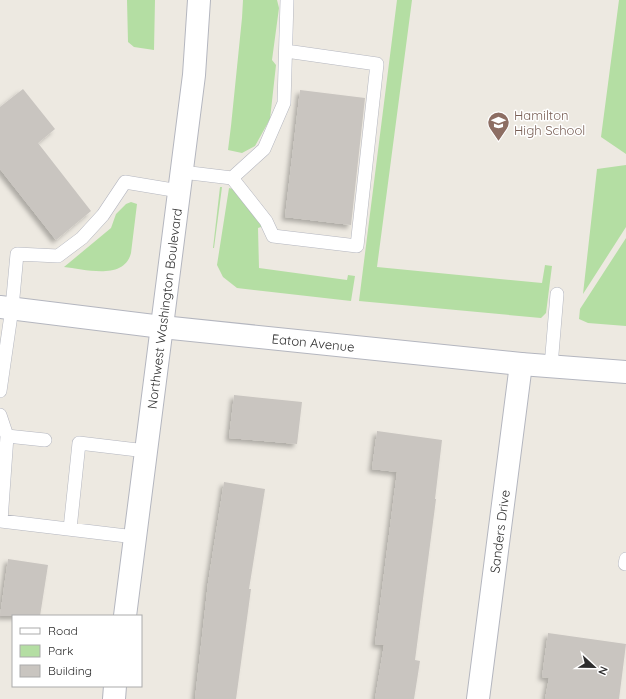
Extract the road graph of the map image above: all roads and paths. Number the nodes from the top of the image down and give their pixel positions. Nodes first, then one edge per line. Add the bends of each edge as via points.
1 (198, 0) edge
2 (288, 0) edge
3 (286, 53) junction
4 (232, 178) junction
5 (180, 181) junction
6 (557, 294) dead end
7 (6, 308) edge
8 (162, 327) junction
9 (521, 364) junction
10 (551, 366) junction
11 (626, 372) edge
12 (0, 391) edge
13 (0, 414) edge
14 (7, 436) junction
15 (45, 440) dead end
16 (146, 451) junction
17 (70, 529) junction
18 (135, 537) junction
19 (626, 560) edge
20 (626, 564) edge
21 (124, 615) edge
22 (115, 687) edge
23 (114, 699) edge
24 (478, 699) edge

1 - 5 street, Northwest Washington Boulevard via 194,75
2 - 3 lane
3 - 4 lane via 284,103 264,149
3 - 4 lane via 377,64 357,246 273,236 266,221
4 - 5 lane
5 - 7 lane via 125,182 103,215 82,238 58,256 17,254
5 - 8 street, Northwest Washington Boulevard
6 - 10 lane
7 - 8 street, Eaton Avenue
7 - 12 lane
8 - 9 street, Eaton Avenue
8 - 16 street, Northwest Washington Boulevard
9 - 10 street, Eaton Avenue
9 - 24 street, Sanders Drive
10 - 11 street, Eaton Avenue
13 - 14 lane
14 - 15 lane
14 - 17 lane via 1,522
16 - 17 lane via 73,443
16 - 18 street, Northwest Washington Boulevard
17 - 18 lane
18 - 21 street, Northwest Washington Boulevard
19 - 20 lane
22 - 23 street

